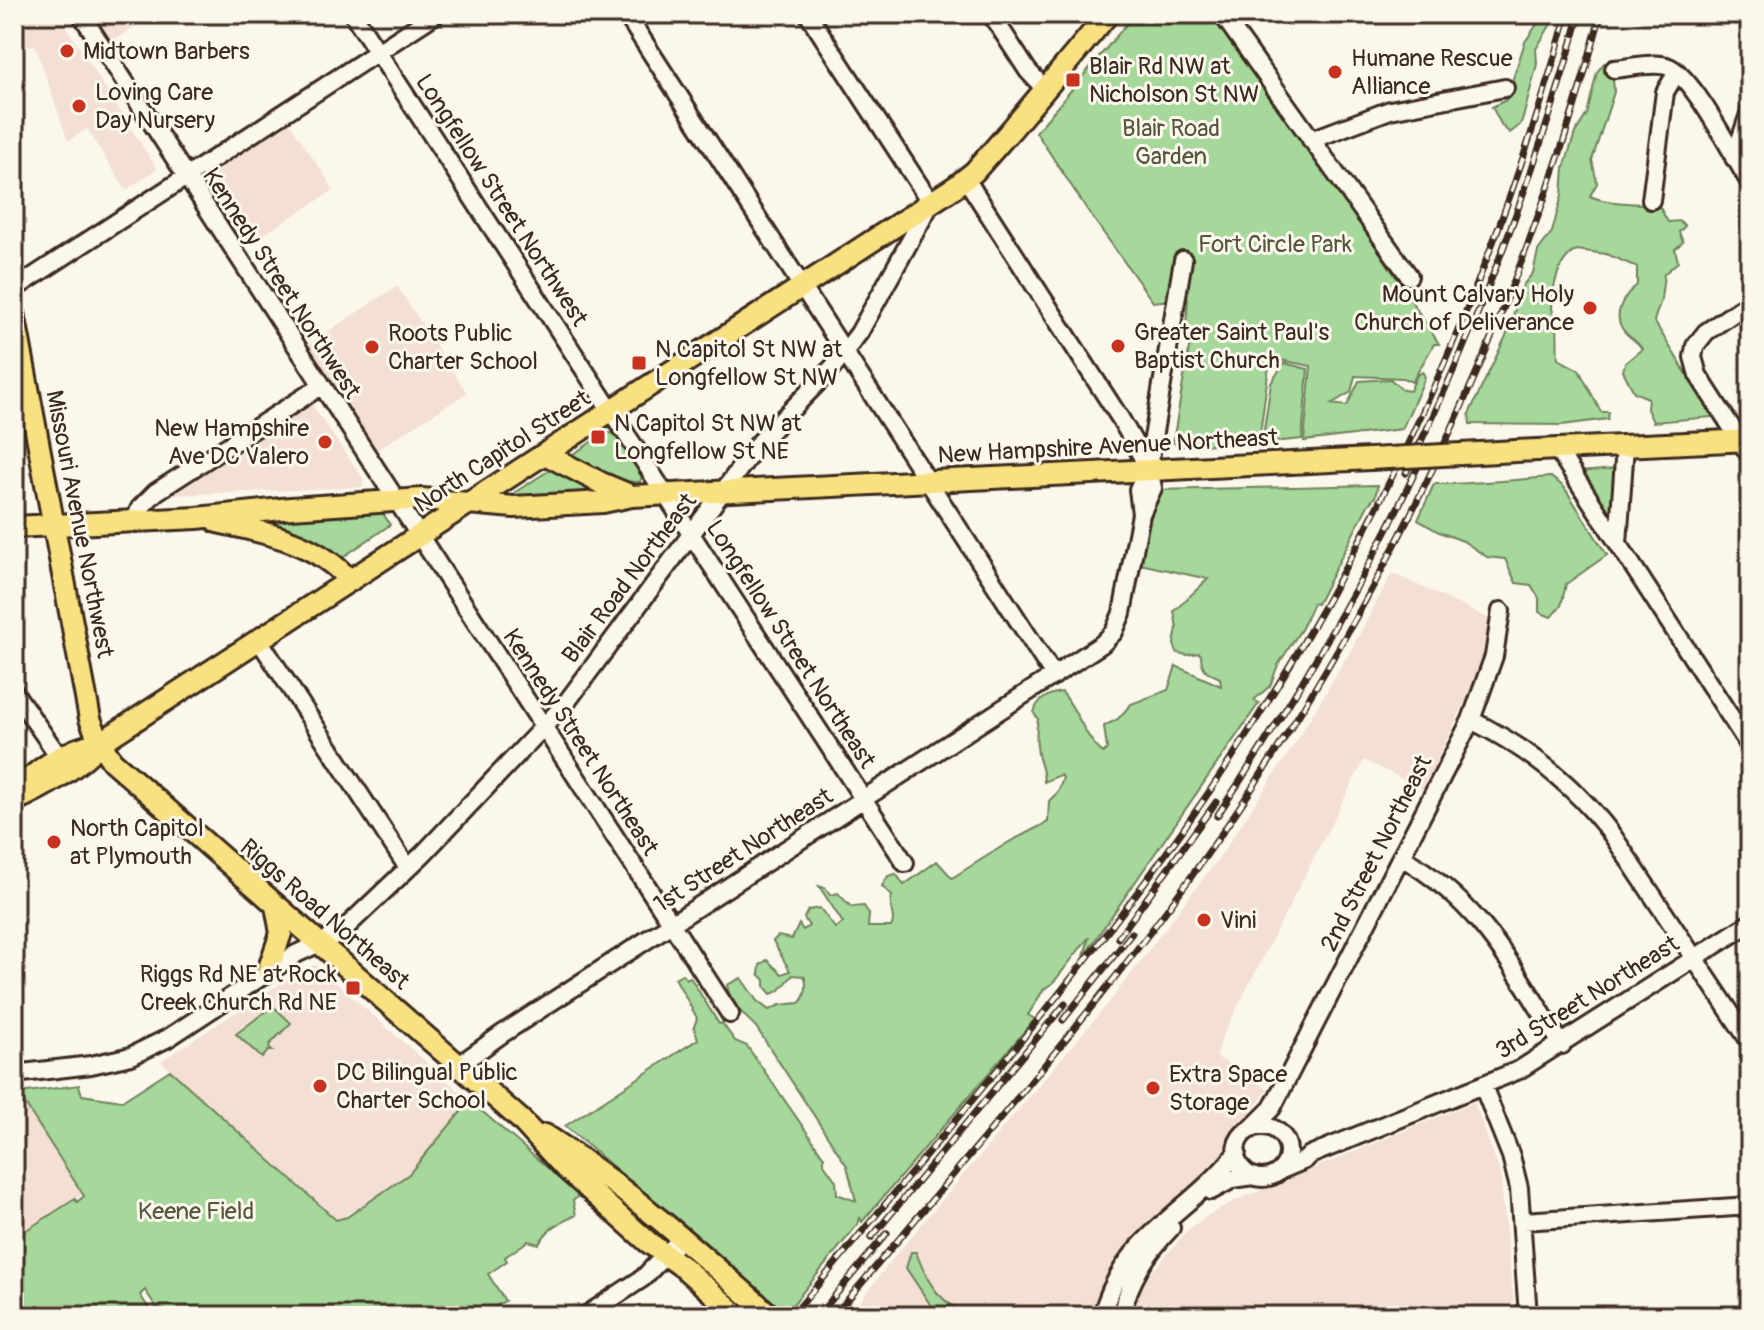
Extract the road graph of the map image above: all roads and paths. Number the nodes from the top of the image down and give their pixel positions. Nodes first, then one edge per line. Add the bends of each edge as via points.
1 (81, 14) edge
2 (353, 14) edge
3 (436, 14) edge
4 (626, 14) edge
5 (808, 14) edge
6 (991, 14) edge
7 (1108, 14) edge
8 (1222, 14) edge
9 (378, 52) junction
10 (1614, 69) dead end
11 (1677, 72) junction
12 (1505, 88) dead end
13 (1045, 89) junction
14 (1750, 111) edge
15 (1311, 140) junction
16 (1734, 158) junction
17 (186, 177) junction
18 (966, 179) junction
19 (1750, 183) edge
20 (1651, 200) dead end
21 (931, 203) junction
22 (1183, 260) dead end
23 (1409, 276) dead end
24 (803, 287) junction
25 (14, 289) edge
26 (1750, 302) edge
27 (14, 313) edge
28 (845, 353) junction
29 (321, 386) junction
30 (611, 411) junction
31 (1747, 445) edge
32 (1625, 446) junction
33 (1557, 449) junction
34 (545, 454) junction
35 (1149, 469) junction
36 (928, 481) junction
37 (723, 492) junction
38 (666, 495) junction
39 (632, 496) junction
40 (395, 501) junction
41 (470, 502) junction
42 (197, 518) junction
43 (133, 522) junction
44 (55, 525) junction
45 (14, 527) edge
46 (691, 535) junction
47 (418, 536) junction
48 (1618, 543) junction
49 (350, 581) junction
50 (1501, 611) dead end
51 (259, 640) junction
52 (1054, 676) junction
53 (14, 692) edge
54 (1471, 720) junction
55 (543, 728) junction
56 (100, 743) junction
57 (1750, 747) edge
58 (60, 758) junction
59 (14, 793) edge
60 (864, 800) junction
61 (14, 801) edge
62 (1401, 857) junction
63 (905, 863) dead end
64 (408, 868) junction
65 (276, 906) junction
66 (1750, 923) edge
67 (671, 925) junction
68 (320, 945) junction
69 (1694, 959) junction
70 (268, 971) junction
71 (730, 1014) dead end
72 (1750, 1042) edge
73 (1562, 1045) junction
74 (459, 1065) junction
75 (14, 1074) edge
76 (1483, 1086) junction
77 (1272, 1108) junction
78 (521, 1120) junction
79 (1251, 1129) junction
80 (1282, 1137) junction
81 (1237, 1152) junction
82 (1310, 1155) junction
83 (1281, 1170) junction
84 (1253, 1176) junction
85 (1750, 1206) edge
86 (1523, 1221) junction
87 (680, 1238) junction
88 (666, 1255) junction
89 (585, 1316) edge
90 (738, 1316) edge
91 (771, 1316) edge
92 (1102, 1316) edge
93 (1121, 1316) edge
94 (1528, 1316) edge

1 - 17 street, Kennedy Street Northwest
2 - 9 street, Longfellow Street Northwest
3 - 9 street
4 - 24 street
5 - 21 street
6 - 13 street
7 - 13 main road, North Capitol Street
8 - 15 street
9 - 17 street
9 - 30 street, Longfellow Street Northwest
10 - 11 street via 1666,66
11 - 16 street
11 - 20 street via 1665,92
12 - 15 street via 1390,110
13 - 18 main road, North Capitol Street
14 - 16 street
15 - 23 street
16 - 19 street
17 - 25 street
17 - 29 street, Kennedy Street Northwest
18 - 21 main road, North Capitol Street
18 - 35 street
21 - 24 main road, North Capitol Street
21 - 28 street, Blair Road Northeast
22 - 35 street, 1st Street Northeast
24 - 28 street
24 - 30 main road, North Capitol Street
26 - 31 street via 1706,332 1693,357 1698,375
27 - 44 main road, Missouri Avenue Northwest
28 - 36 street
28 - 37 street, Blair Road Northeast via 773,426
29 - 40 street, Kennedy Street Northwest
29 - 43 street via 156,492
30 - 34 main road, North Capitol Street
30 - 38 street, Longfellow Street Northeast
31 - 32 main road, New Hampshire Avenue Northeast
32 - 33 main road, New Hampshire Avenue Northeast
32 - 48 street
33 - 35 main road, New Hampshire Avenue Northeast, bridge
33 - 48 street
34 - 39 main road
34 - 41 main road, North Capitol Street
35 - 36 main road, New Hampshire Avenue Northeast
35 - 52 street, 1st Street Northeast via 1138,489 1141,514 1117,626 1097,648
36 - 37 main road, New Hampshire Avenue Northeast
36 - 52 street
37 - 38 main road, New Hampshire Avenue Northeast
37 - 46 street, Blair Road Northeast
38 - 39 main road, New Hampshire Avenue Northeast
38 - 46 street, Longfellow Street Northeast
39 - 41 main road, New Hampshire Avenue Northeast via 514,507
40 - 41 main road, New Hampshire Avenue Northeast
40 - 42 main road, New Hampshire Avenue Northeast
40 - 47 street, Kennedy Street Northwest
41 - 47 main road, North Capitol Street
42 - 43 main road
42 - 49 main road via 293,542 327,560
43 - 44 main road
44 - 45 main road
44 - 56 main road, Missouri Avenue Northwest via 90,719
46 - 55 street, Blair Road Northeast
46 - 60 street, Longfellow Street Northeast
47 - 49 main road, North Capitol Street
47 - 55 street, Kennedy Street Northeast
48 - 57 street
49 - 51 main road, North Capitol Street
50 - 54 street, 2nd Street Northeast via 1494,656
51 - 56 main road, North Capitol Street
51 - 64 street
52 - 60 street, 1st Street Northeast
53 - 58 street
54 - 62 street, 2nd Street Northeast
54 - 69 street via 1526,750 1583,800
55 - 64 street, Blair Road Northeast
55 - 67 street, Kennedy Street Northeast
56 - 58 main road via 76,747
56 - 61 main road via 84,761
56 - 65 main road, Riggs Road Northeast via 121,771
58 - 59 main road
60 - 63 street, Longfellow Street Northeast
60 - 67 street, 1st Street Northeast
62 - 73 street via 1442,883 1480,920
62 - 77 street, 2nd Street Northeast
64 - 68 street, Blair Road Northeast via 347,927
65 - 68 main road, Riggs Road Northeast
65 - 70 main road via 281,933
66 - 69 street, 3rd Street Northeast
67 - 71 street, Kennedy Street Northeast
67 - 74 street, 1st Street Northeast
68 - 70 street, Blair Road Northeast
68 - 74 main road, Riggs Road Northeast
69 - 72 street
69 - 73 street, 3rd Street Northeast
70 - 75 street, Blair Road Northeast via 168,1038 131,1056
73 - 76 street, 3rd Street Northeast
74 - 78 main road, Riggs Road Northeast
76 - 82 street, 3rd Street Northeast
76 - 86 street via 1511,1156
77 - 79 street, 2nd Street Northeast
77 - 80 street
78 - 87 main road, Riggs Road Northeast via 572,1152
78 - 88 main road, Riggs Road Northeast via 564,1167
79 - 80 street via 1265,1126
79 - 81 street
80 - 82 street
80 - 83 street via 1288,1156
81 - 84 street via 1241,1167
81 - 92 street via 1220,1174 1132,1253
82 - 83 street, 3rd Street Northeast
83 - 84 street via 1268,1177
84 - 93 street via 1219,1185 1170,1229 1142,1261
85 - 86 street
86 - 94 street
87 - 88 street
87 - 91 main road, Riggs Road Northeast
88 - 89 street via 643,1278
88 - 90 main road, Riggs Road Northeast

